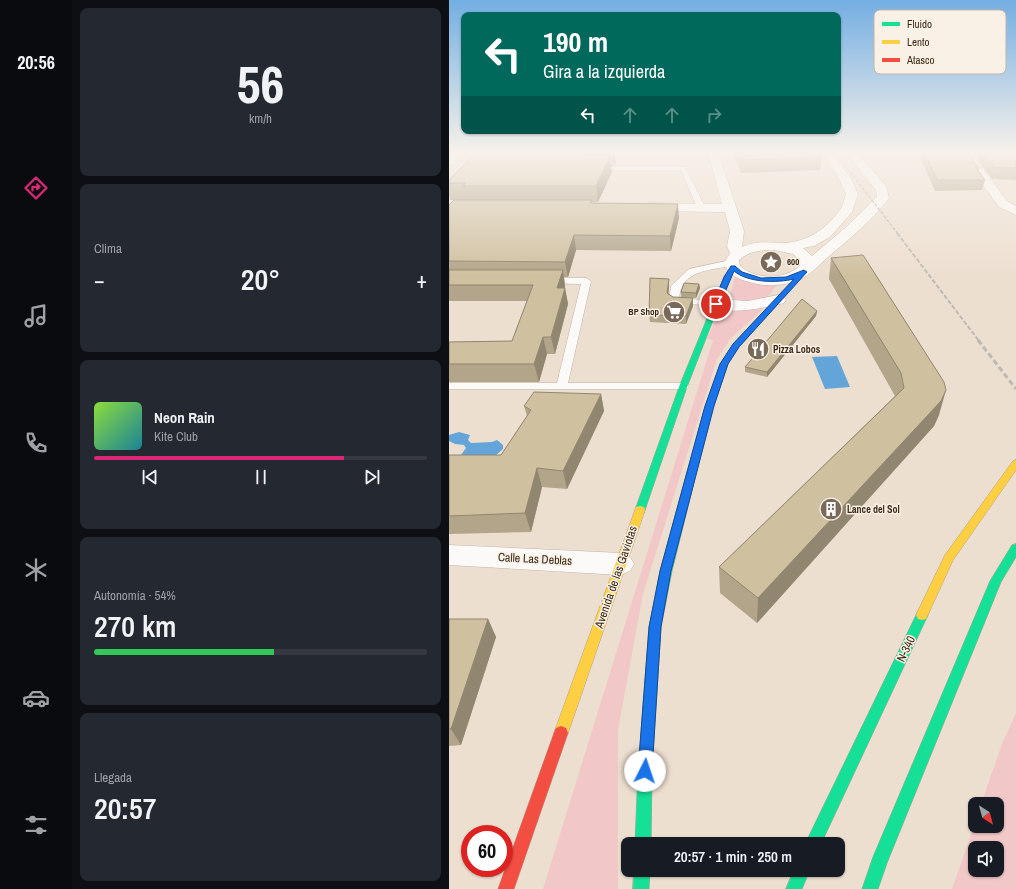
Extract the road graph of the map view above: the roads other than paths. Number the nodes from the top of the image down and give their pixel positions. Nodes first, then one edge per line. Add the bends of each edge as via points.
1 (695, 193) edge
2 (726, 193) edge
3 (852, 193) edge
4 (882, 193) edge
5 (995, 193) edge
6 (638, 207) edge
7 (701, 207) junction
8 (730, 208) junction
9 (1016, 211) edge
10 (737, 231) junction
11 (761, 246) junction
12 (785, 247) junction
13 (734, 261) junction
14 (806, 270) junction
15 (541, 281) edge
16 (778, 300) junction
17 (716, 304) junction
18 (562, 385) junction
19 (449, 386) edge
20 (683, 387) junction
21 (1016, 463) edge
22 (1016, 548) edge
23 (449, 556) edge
24 (621, 564) junction
25 (643, 837) edge
26 (816, 837) edge
27 (642, 877) edge
28 (799, 877) edge
29 (506, 889) edge
30 (641, 889) edge
31 (794, 889) edge
32 (870, 889) edge

1 - 7 lane
2 - 8 street
3 - 12 street via 846,212 832,228 809,243
4 - 14 street via 883,198
5 - 9 street via 1003,204
6 - 7 street
7 - 8 street
8 - 10 street
10 - 11 street
10 - 13 street
11 - 12 street
11 - 13 street via 751,247
12 - 14 street via 807,258 809,262
13 - 14 street via 744,275 761,280 787,279
13 - 17 main road, Avenida de las Gaviotas
13 - 17 lane via 692,271 675,286 673,300
14 - 16 main road
15 - 18 lane via 587,281
16 - 17 street via 748,306
16 - 25 main road via 736,346 724,364 709,406 666,571 655,627
17 - 20 main road, Avenida de las Gaviotas
18 - 19 lane
18 - 20 lane
20 - 24 main road, Avenida de las Gaviotas
21 - 26 main road, N-340 via 949,558
22 - 32 main road via 996,581
23 - 24 street, Calle Las Deblas
24 - 29 main road, Avenida de las Gaviotas
27 - 30 main road
28 - 31 main road

